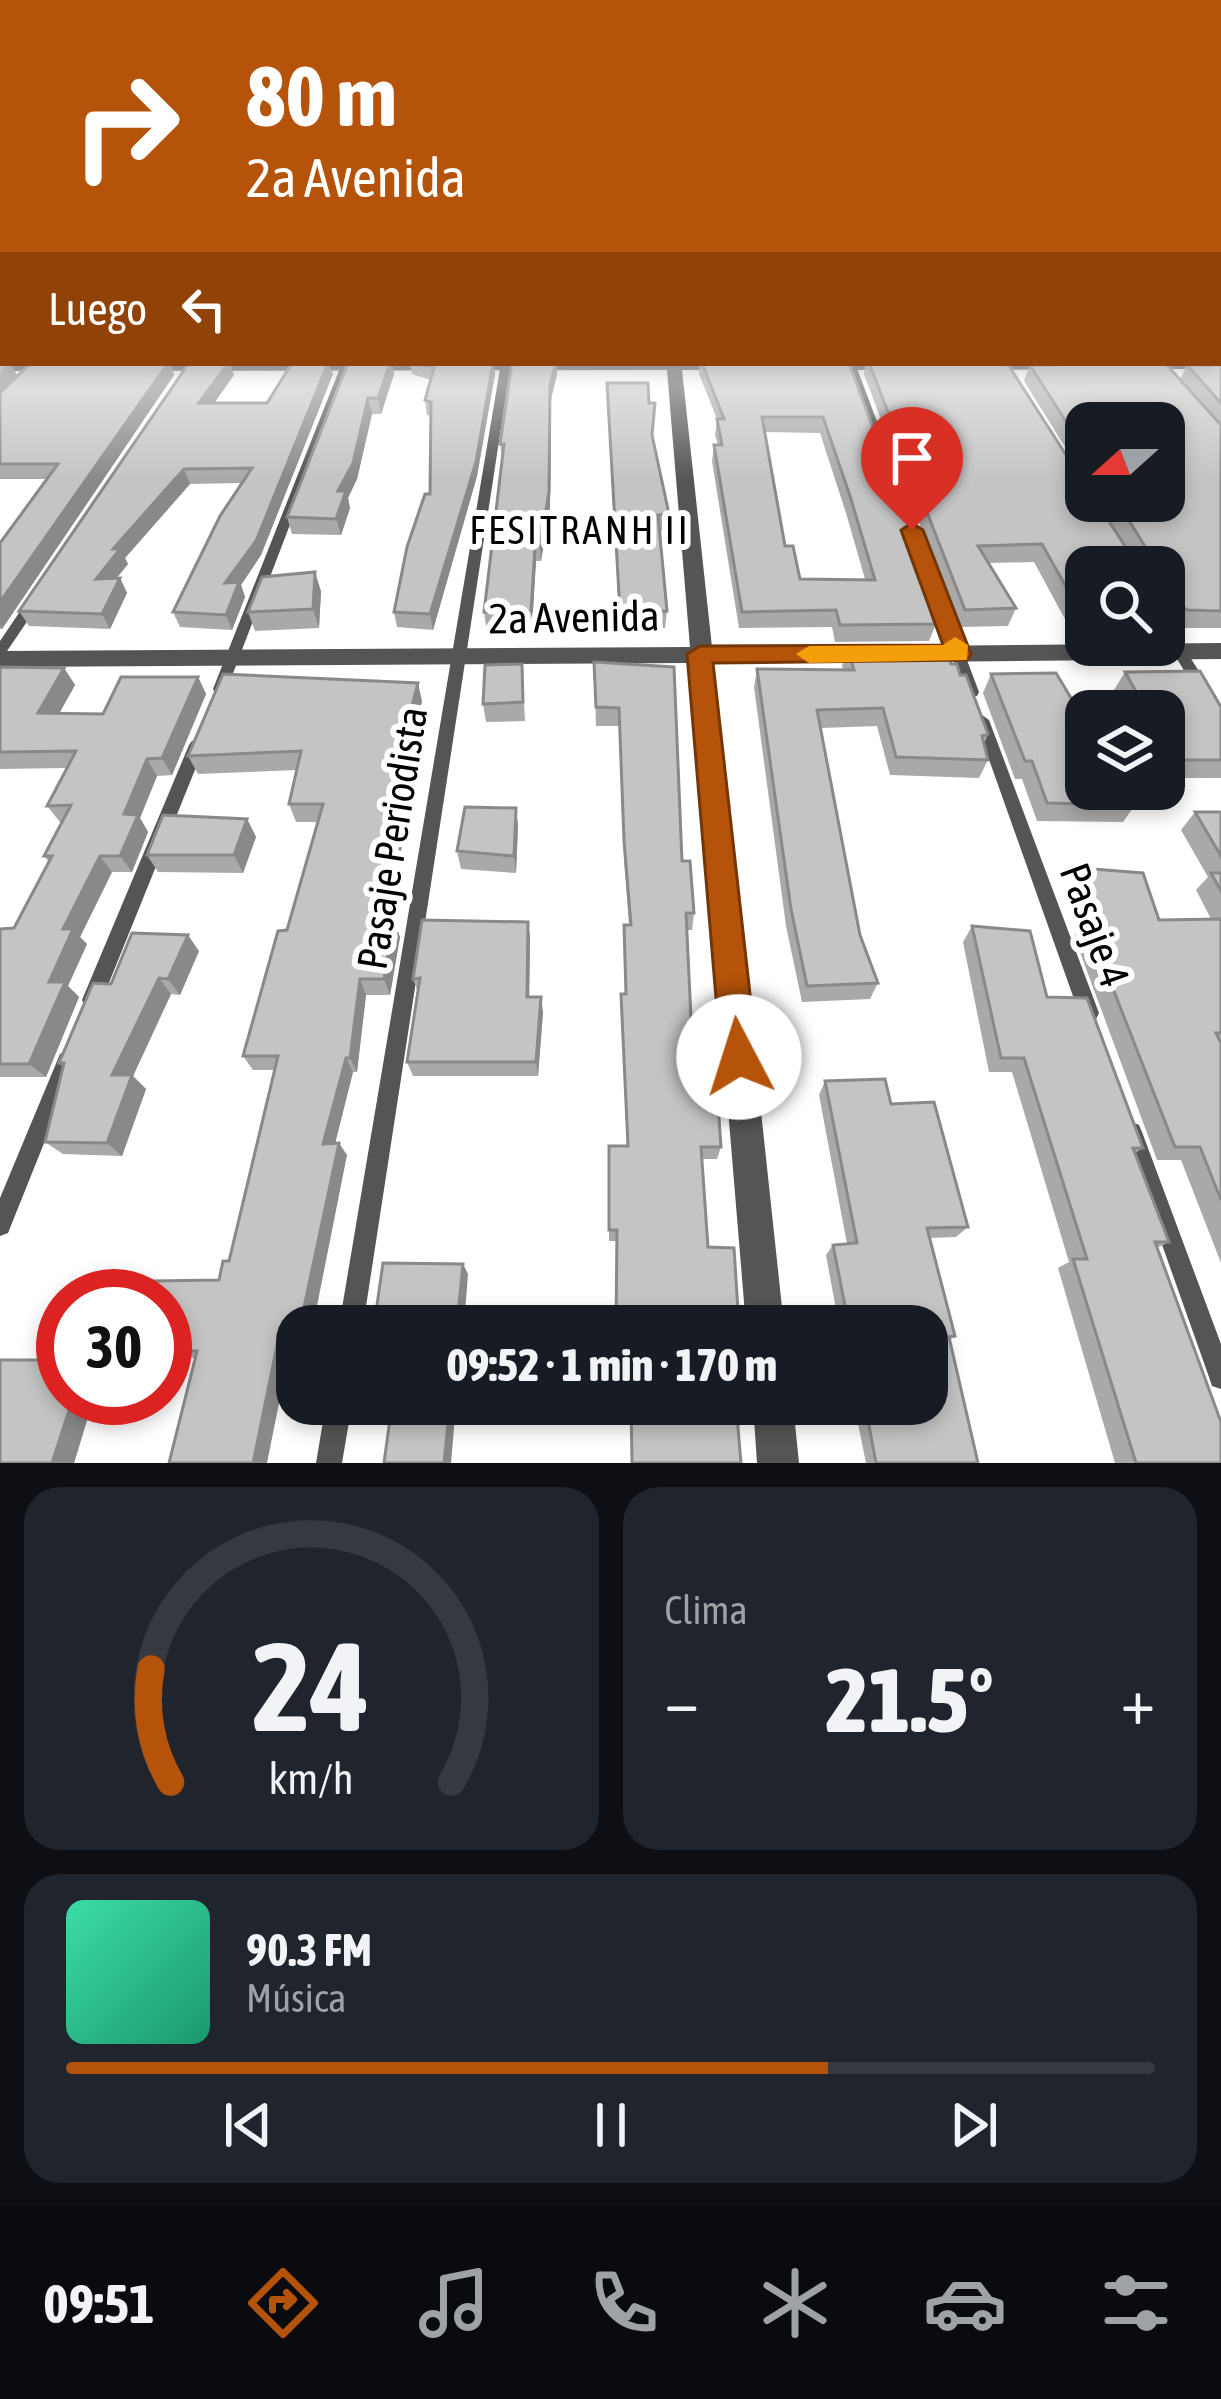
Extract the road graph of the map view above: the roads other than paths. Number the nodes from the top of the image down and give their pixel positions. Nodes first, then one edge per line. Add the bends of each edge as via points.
1 (0, 366) edge
2 (80, 366) edge
3 (191, 366) edge
4 (345, 366) edge
5 (506, 366) edge
6 (674, 366) edge
7 (851, 366) edge
8 (1004, 366) edge
9 (1156, 366) edge
10 (33, 370) edge
11 (1167, 380) edge
12 (1016, 384) edge
13 (178, 385) edge
14 (38, 594) edge
15 (1185, 651) edge
16 (1221, 651) edge
17 (1065, 653) edge
18 (700, 654) junction
19 (958, 654) junction
20 (0, 655) edge
21 (462, 657) junction
22 (232, 658) junction
23 (1185, 661) edge
24 (215, 702) edge
25 (1221, 718) edge
26 (206, 724) edge
27 (1094, 1026) edge
28 (80, 1029) edge
29 (72, 1051) edge
30 (1126, 1114) edge
31 (0, 1225) edge
32 (355, 1305) edge
33 (763, 1305) edge
34 (1221, 1377) edge
35 (335, 1425) edge
36 (774, 1425) edge
37 (329, 1463) edge
38 (778, 1463) edge

1 - 10 street
2 - 10 street
3 - 13 lane
4 - 22 lane
5 - 21 lane, Pasaje Periodista
6 - 18 street
7 - 19 lane, Pasaje 4
8 - 12 lane
9 - 11 lane
14 - 20 lane
15 - 16 street, 2a Avenida
17 - 19 street, 2a Avenida
18 - 19 street, 2a Avenida
18 - 21 street, 2a Avenida
18 - 33 street
19 - 27 lane, Pasaje 4
20 - 22 street, 2a Avenida
21 - 22 street, 2a Avenida
21 - 32 lane, Pasaje Periodista
22 - 24 lane
23 - 25 lane
26 - 28 lane
29 - 31 lane
30 - 34 lane
35 - 37 lane
36 - 38 street

